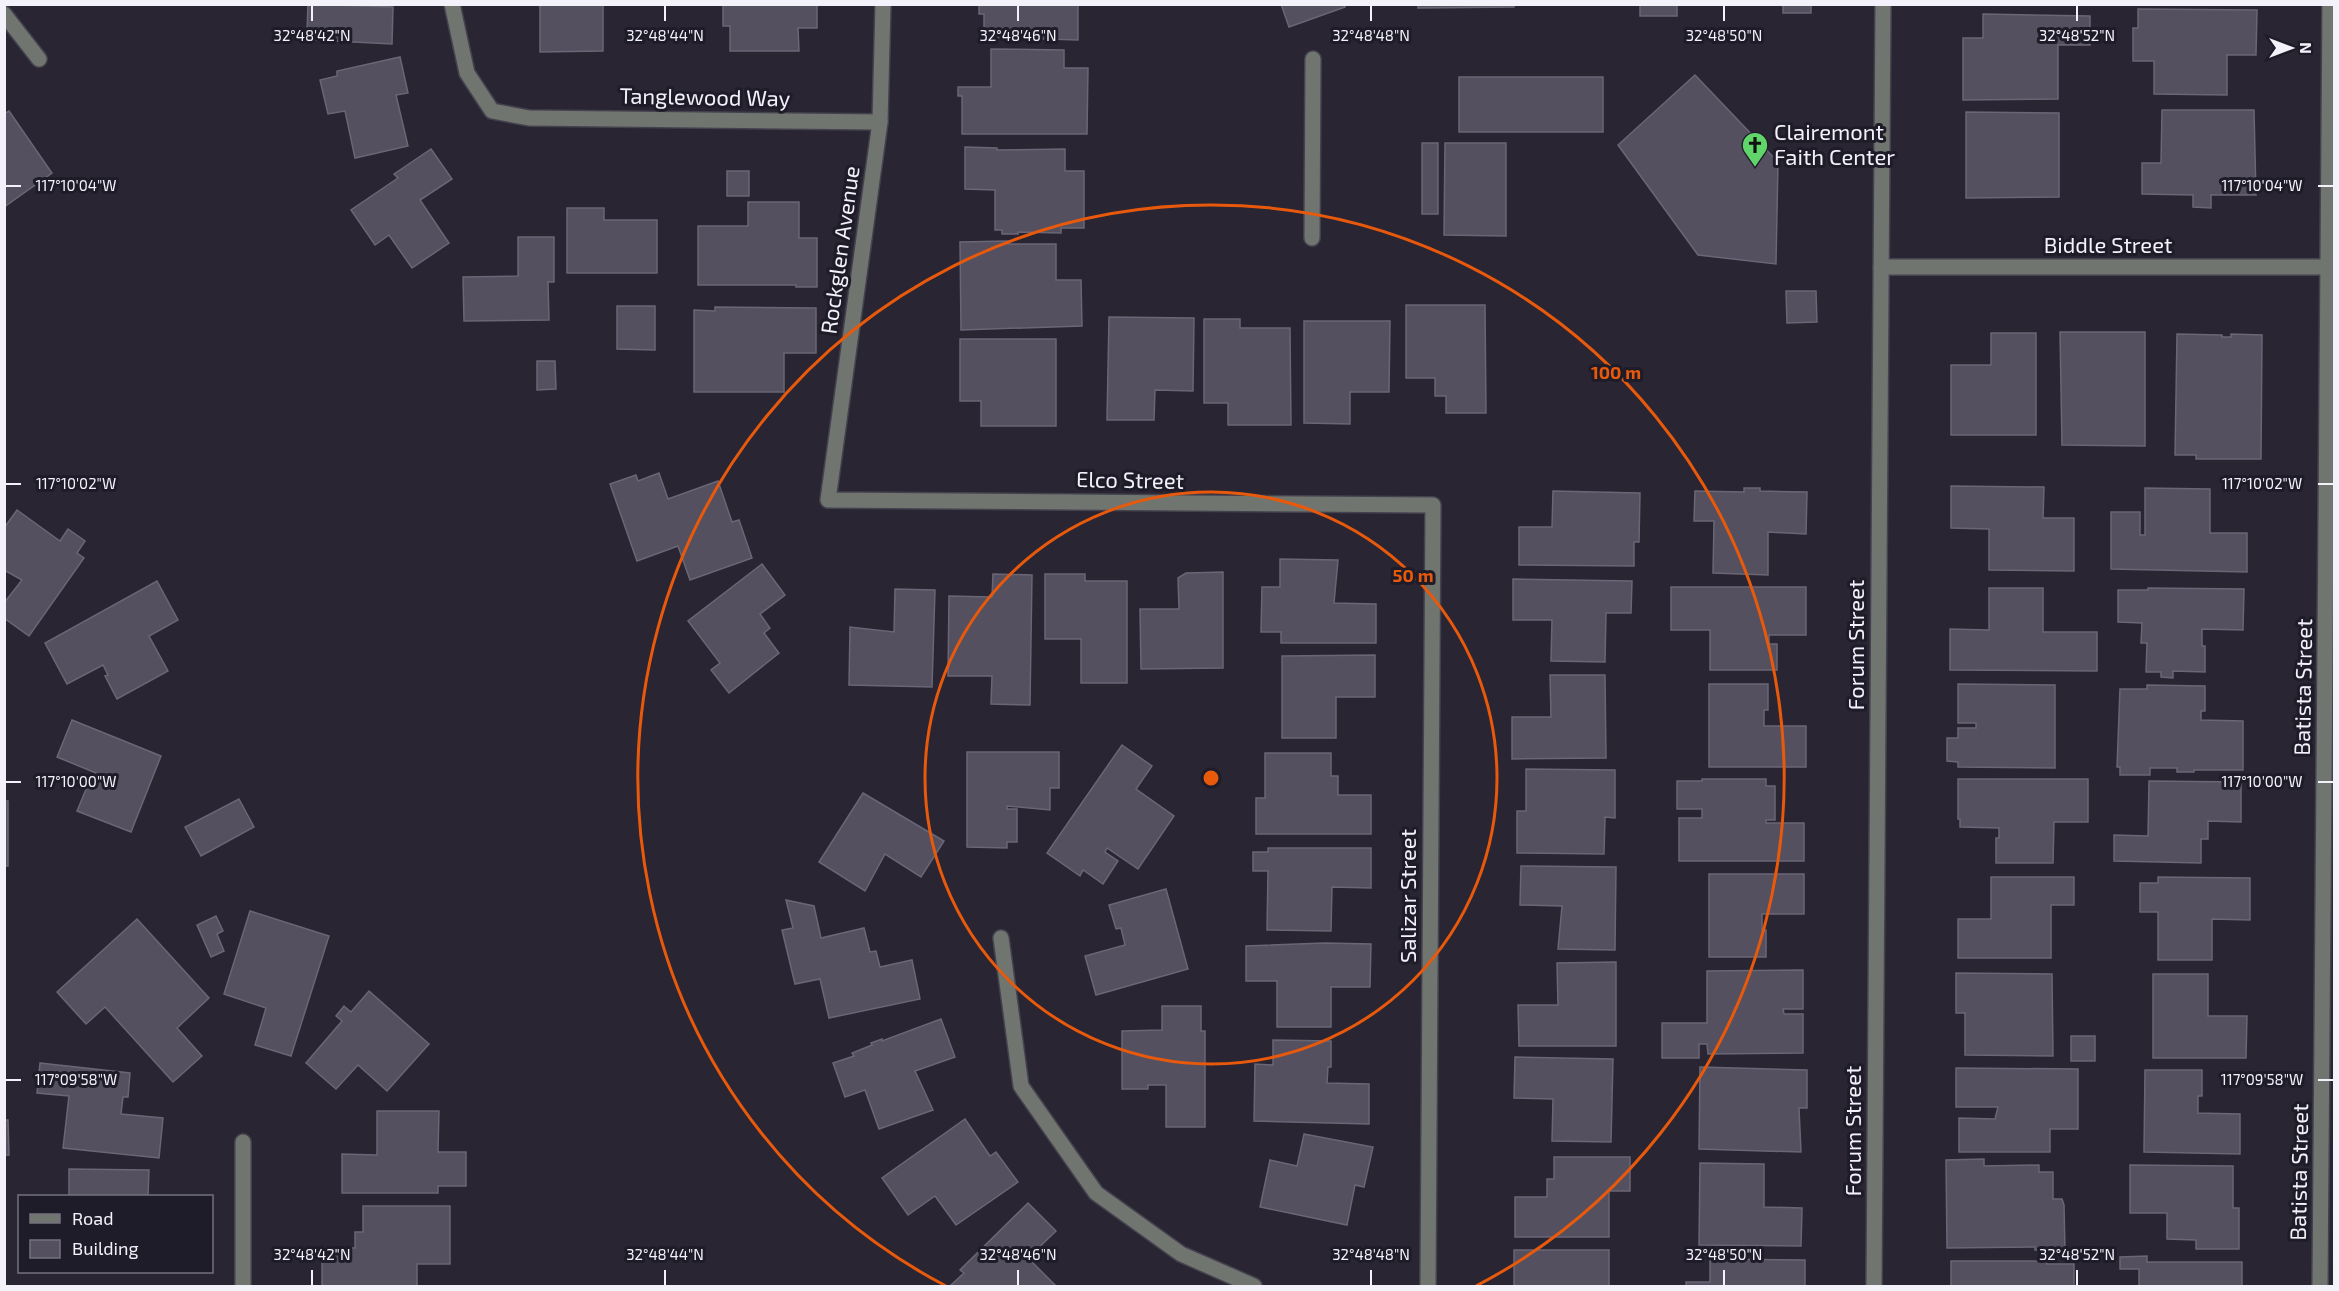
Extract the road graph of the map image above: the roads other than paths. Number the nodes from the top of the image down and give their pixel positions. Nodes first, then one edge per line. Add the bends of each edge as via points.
1 (452, 4) edge
2 (883, 4) edge
3 (1883, 4) edge
4 (2330, 4) edge
5 (4, 14) edge
6 (39, 59) dead end
7 (1314, 59) dead end
8 (880, 122) junction
9 (1312, 238) dead end
10 (1881, 267) junction
11 (2332, 267) edge
12 (828, 500) joint
13 (1433, 505) joint
14 (1001, 938) dead end
15 (243, 1142) dead end
16 (243, 1287) edge
17 (1254, 1287) edge
18 (1428, 1287) edge
19 (1874, 1287) edge
20 (2320, 1287) edge

1 - 8 street, Tanglewood Way via 467,73 492,111 529,118
2 - 8 street, Rockglen Avenue
3 - 10 street, Forum Street
4 - 11 street, Batista Street
5 - 6 street
7 - 9 street
8 - 12 street, Rockglen Avenue
10 - 11 street, Biddle Street
10 - 19 street, Forum Street
11 - 20 street, Batista Street
12 - 13 street, Elco Street
13 - 18 street, Salizar Street
14 - 17 street via 1021,1086 1096,1193 1181,1254
15 - 16 street

